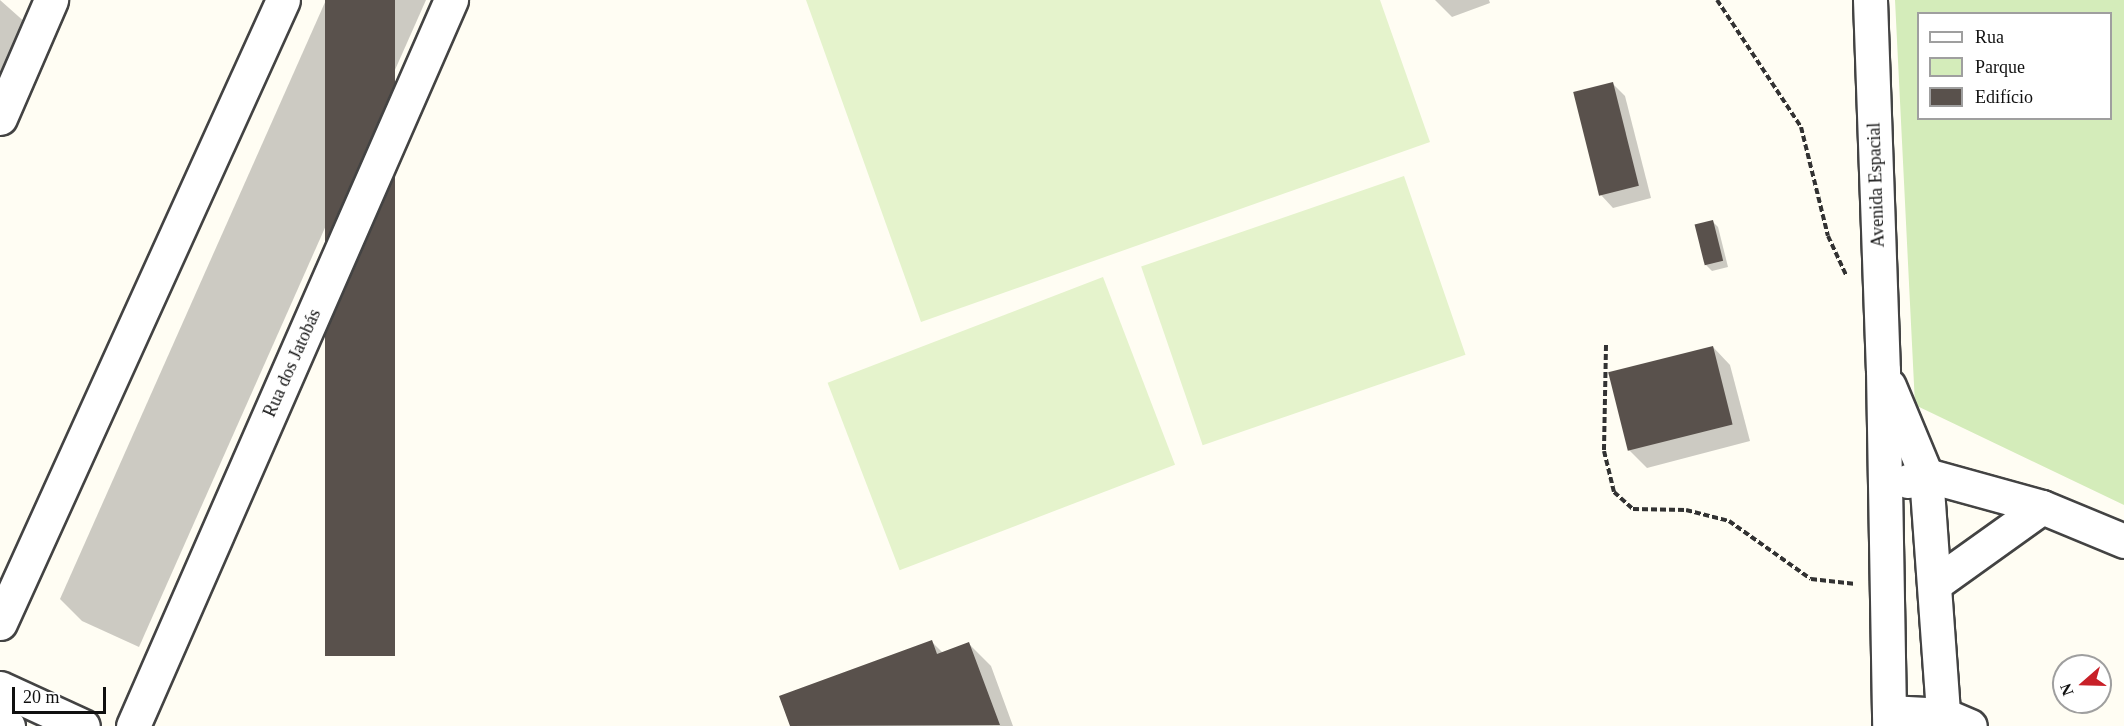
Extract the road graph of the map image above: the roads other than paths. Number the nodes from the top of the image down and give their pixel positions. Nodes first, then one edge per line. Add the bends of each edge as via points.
1 (51, 0) edge
2 (283, 0) edge
3 (451, 0) edge
4 (1870, 0) edge
5 (0, 118) edge
6 (1883, 370) junction
7 (1926, 475) junction
8 (1884, 489) junction
9 (2042, 507) junction
10 (2124, 541) edge
11 (1936, 583) junction
12 (0, 623) edge
13 (0, 688) edge
14 (1889, 719) edge
15 (0, 722) edge
16 (1952, 722) edge
17 (8, 726) edge
18 (83, 726) edge
19 (133, 726) edge

1 - 5 lane
2 - 12 lane
3 - 19 lane, Rua dos Jatobás
4 - 6 lane, Avenida Espacial
6 - 7 lane, Avenida Espacial
6 - 8 lane, Avenida Espacial
7 - 8 lane
7 - 9 lane
7 - 11 lane, Avenida Espacial
8 - 14 lane, Avenida Espacial
9 - 10 lane
9 - 11 lane
11 - 16 lane, Avenida Espacial
13 - 18 lane
14 - 16 lane
15 - 17 lane

